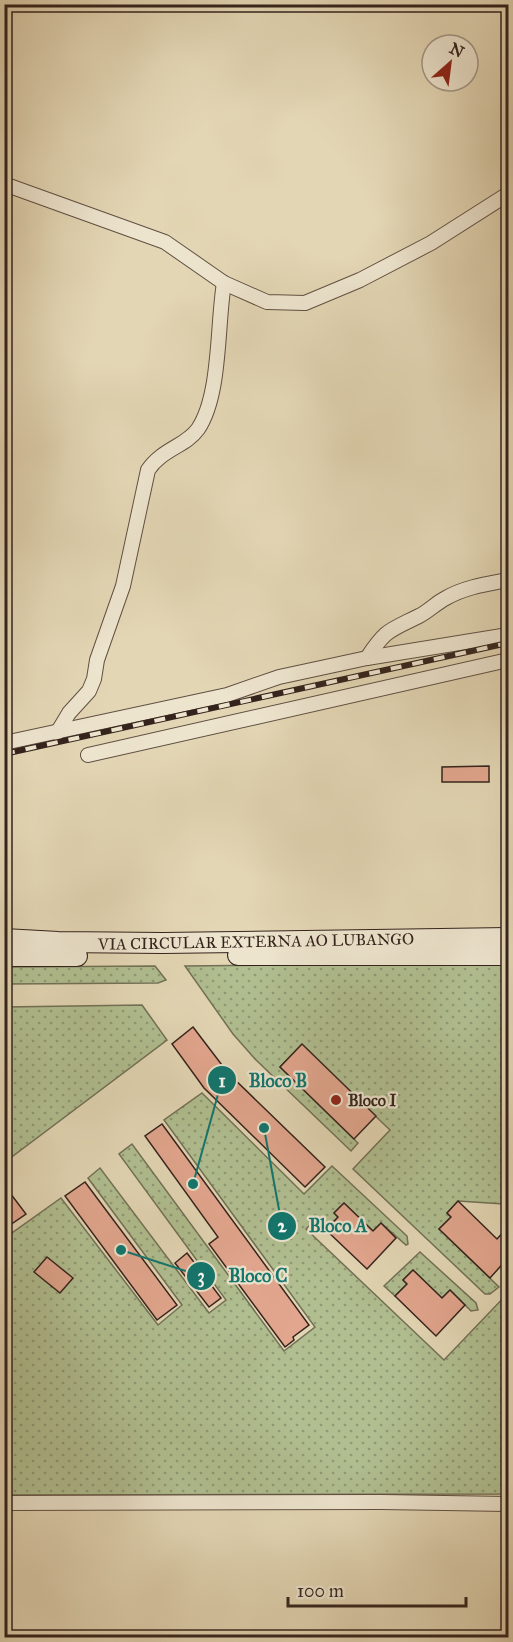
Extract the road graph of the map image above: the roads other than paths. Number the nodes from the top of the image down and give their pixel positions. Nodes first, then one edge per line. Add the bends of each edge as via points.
1 (4, 184) edge
2 (508, 194) edge
3 (224, 283) junction
4 (508, 580) edge
5 (508, 635) edge
6 (367, 658) junction
7 (508, 660) edge
8 (57, 732) junction
9 (4, 743) edge
10 (87, 754) dead end
11 (508, 938) edge
12 (4, 939) edge
13 (508, 954) edge
14 (4, 956) edge
15 (4, 1503) edge
16 (508, 1504) edge

1 - 3 street via 165,242
2 - 3 street via 431,243 305,303 267,302
3 - 8 street via 208,408 191,438 168,450 148,470 125,578 94,679
4 - 6 street via 446,598 389,629
5 - 6 street
6 - 8 street via 279,677 227,695
7 - 10 street
8 - 9 street
11 - 12 main road, VIA CIRCULAR EXTERNA AO LUBANGO via 163,943
13 - 14 main road, VIA CIRCULAR EXTERNA AO LUBANGO
15 - 16 street

